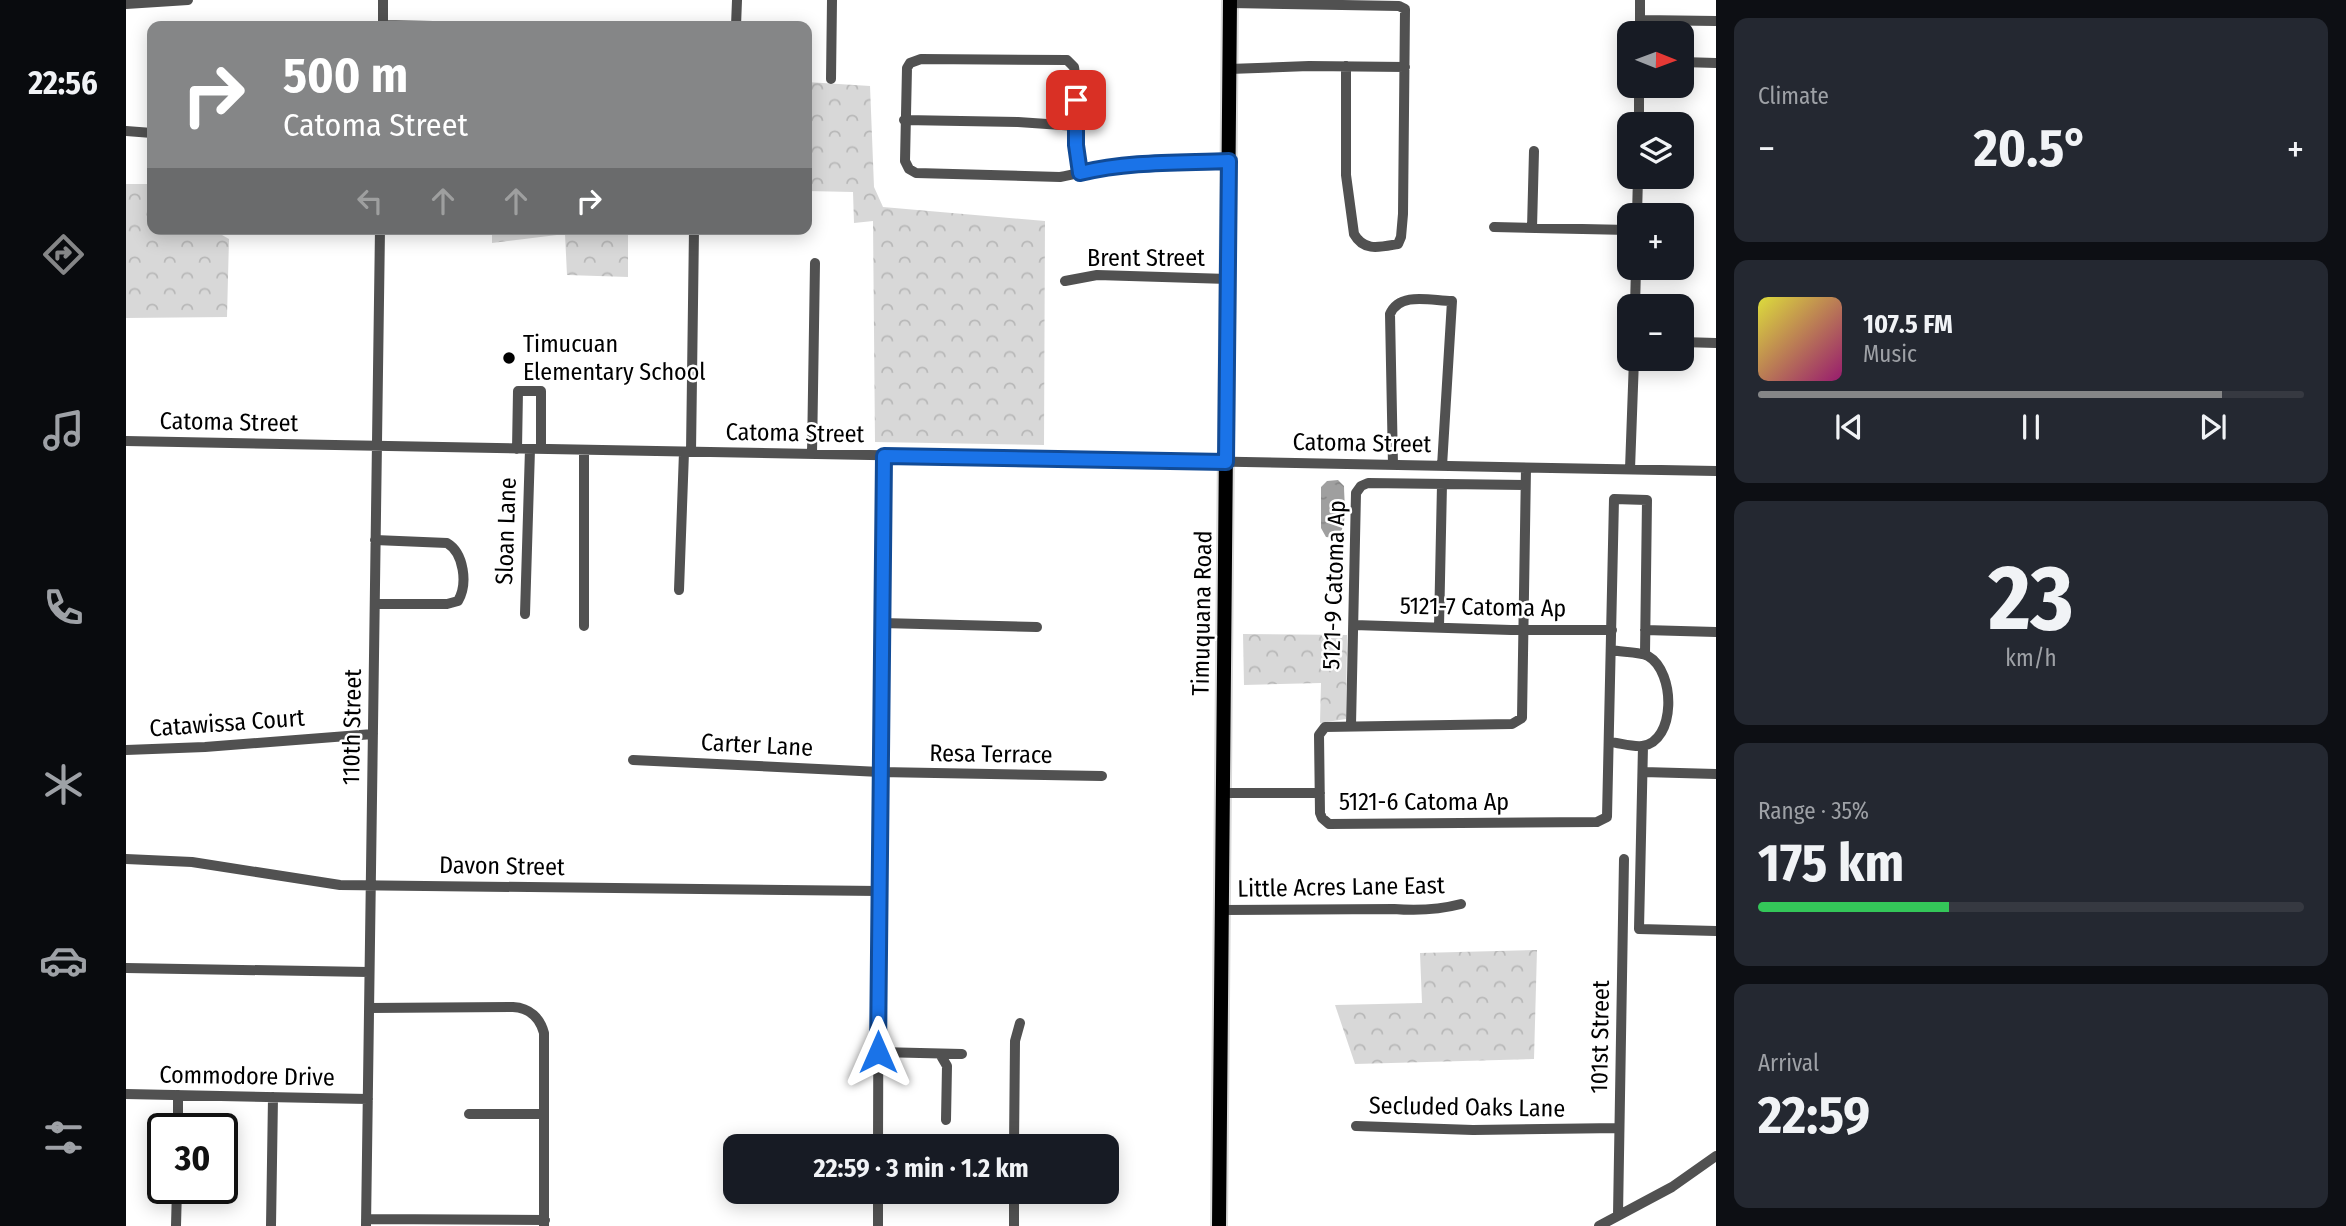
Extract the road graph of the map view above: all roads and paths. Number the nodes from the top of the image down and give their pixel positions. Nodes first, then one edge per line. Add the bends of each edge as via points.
1 (188, 0) edge
2 (383, 0) edge
3 (737, 0) edge
4 (832, 0) edge
5 (1640, 0) edge
6 (1230, 1) edge
7 (126, 4) edge
8 (1640, 20) joint
9 (383, 21) edge
10 (736, 21) edge
11 (1716, 21) edge
12 (1694, 62) edge
13 (1716, 63) edge
14 (1346, 66) junction
15 (1405, 67) junction
16 (1229, 69) junction
17 (831, 79) dead end
18 (904, 120) junction
19 (1076, 126) junction
20 (126, 131) edge
21 (147, 133) edge
22 (1534, 151) dead end
23 (1229, 161) junction
24 (1080, 173) junction
25 (1494, 228) dead end
26 (1532, 228) junction
27 (1617, 230) edge
28 (380, 235) edge
29 (695, 235) edge
30 (815, 263) dead end
31 (1228, 279) junction
32 (1065, 281) dead end
33 (1694, 342) edge
34 (1716, 343) edge
35 (1634, 371) edge
36 (126, 442) edge
37 (377, 446) junction
38 (517, 449) junction
39 (535, 449) junction
40 (584, 450) junction
41 (687, 452) junction
42 (812, 454) junction
43 (884, 456) junction
44 (1226, 462) junction
45 (1393, 465) junction
46 (1442, 466) junction
47 (1526, 468) junction
48 (1630, 469) junction
49 (1716, 471) edge
50 (1442, 484) junction
51 (1525, 485) junction
52 (375, 540) junction
53 (679, 590) dead end
54 (374, 604) junction
55 (525, 614) dead end
56 (882, 623) junction
57 (1354, 625) junction
58 (584, 626) dead end
59 (1037, 627) dead end
60 (1439, 627) junction
61 (1523, 630) junction
62 (1612, 630) junction
63 (1645, 630) junction
64 (1716, 632) edge
65 (1611, 650) junction
66 (1645, 654) junction
67 (1351, 725) junction
68 (373, 734) junction
69 (1610, 742) junction
70 (1643, 746) junction
71 (126, 750) edge
72 (633, 760) dead end
73 (880, 772) junction
74 (1643, 772) junction
75 (1716, 774) edge
76 (1102, 776) dead end
77 (1223, 793) junction
78 (1320, 793) junction
79 (126, 859) edge
80 (1624, 859) dead end
81 (370, 885) junction
82 (879, 891) junction
83 (1461, 904) dead end
84 (1222, 910) junction
85 (1716, 931) edge
86 (126, 968) edge
87 (369, 972) junction
88 (369, 1008) junction
89 (1020, 1023) dead end
90 (878, 1052) junction
91 (940, 1054) junction
92 (962, 1054) dead end
93 (126, 1094) edge
94 (178, 1095) junction
95 (273, 1097) junction
96 (368, 1099) junction
97 (178, 1113) edge
98 (469, 1114) dead end
99 (544, 1114) junction
100 (946, 1121) dead end
101 (1356, 1126) dead end
102 (1619, 1128) junction
103 (878, 1134) edge
104 (1014, 1134) edge
105 (1716, 1156) edge
106 (177, 1204) edge
107 (878, 1204) edge
108 (1014, 1204) edge
109 (1617, 1220) edge
110 (366, 1223) edge
111 (544, 1223) edge
112 (176, 1226) edge
113 (271, 1226) edge
114 (878, 1226) edge
115 (1014, 1226) edge
116 (1219, 1226) edge
117 (1599, 1226) edge

1 - 7 street
2 - 9 street
3 - 10 street
4 - 17 street
5 - 8 street
6 - 15 street via 1402,7
6 - 16 main road, Timuquana Road
8 - 11 street
12 - 13 street
14 - 15 street
14 - 15 street via 1353,234 1369,247 1398,244 1402,237
14 - 16 street
16 - 23 main road, Timuquana Road
18 - 19 street
18 - 19 street via 905,75 916,60 1067,60 1074,66
18 - 24 street via 905,161 916,173 1060,177
19 - 24 street
20 - 21 street
22 - 26 street
23 - 24 street via 1123,164
23 - 31 main road, Timuquana Road
25 - 26 street
26 - 27 street
28 - 37 street, 110th Street
29 - 41 street
30 - 42 street
31 - 32 street, Brent Street via 1097,275
31 - 44 main road, Timuquana Road
33 - 34 street
35 - 48 street
36 - 37 street, Catoma Street
37 - 38 street, Catoma Street
37 - 52 street, 110th Street
38 - 39 street, Catoma Street
38 - 39 street, Sloan Lane via 518,391 541,391
39 - 40 street, Catoma Street
39 - 55 street, Sloan Lane
40 - 41 street, Catoma Street
40 - 58 street
41 - 42 street, Catoma Street
41 - 53 street
42 - 43 street, Catoma Street
43 - 44 street, Catoma Street
43 - 56 street
44 - 45 street, Catoma Street
44 - 77 main road, Timuquana Road
45 - 46 street, Catoma Street
45 - 46 street via 1391,314 1394,306 1405,300 1452,301
46 - 47 street, Catoma Street
47 - 48 street, Catoma Street
47 - 51 street, 5121-6 Catoma Ap
48 - 49 street, Catoma Street
50 - 51 street, 5121-9 Catoma Ap
50 - 57 street, 5121-9 Catoma Ap via 1360,486 1356,493
50 - 60 street
51 - 61 street, 5121-6 Catoma Ap
52 - 54 street, 110th Street
52 - 54 street via 447,543 460,560 463,588 458,601 447,604
54 - 68 street, 110th Street
56 - 59 street
56 - 73 street
57 - 60 street, 5121-7 Catoma Ap
57 - 67 street, 5121-9 Catoma Ap
60 - 61 street, 5121-7 Catoma Ap
61 - 62 street, 5121-7 Catoma Ap
61 - 67 street, 5121-6 Catoma Ap via 1524,713 1518,722
62 - 63 street, 5121-6 Catoma Ap via 1614,499 1647,500
62 - 65 street, 5121-6 Catoma Ap
63 - 64 street
63 - 66 street
65 - 66 street
65 - 69 street, 5121-6 Catoma Ap
66 - 70 street via 1663,672 1669,709 1660,734
67 - 78 street, 5121-6 Catoma Ap via 1329,725 1319,734
68 - 71 street, Catawissa Court
68 - 81 street, 110th Street
69 - 70 street
69 - 78 street, 5121-6 Catoma Ap via 1608,811 1607,817 1597,822 1329,824 1320,813
70 - 74 street
72 - 73 street, Carter Lane
73 - 76 street, Resa Terrace
73 - 82 street
74 - 75 street
74 - 85 street via 1639,929
77 - 78 street
77 - 84 main road, Timuquana Road
79 - 81 street, Davon Street via 192,862 329,884
80 - 102 street, 101st Street
81 - 82 street, Davon Street
81 - 87 street, 110th Street
82 - 90 street
83 - 84 street, Little Acres Lane East via 1425,910
84 - 116 main road, Timuquana Road
86 - 87 street
87 - 88 street, 110th Street
88 - 96 street, 110th Street
88 - 99 street via 513,1007 537,1017 544,1033
89 - 104 street via 1015,1041
90 - 91 street
90 - 103 street
91 - 92 street
91 - 100 street via 947,1066
93 - 94 street, Commodore Drive
94 - 95 street, Commodore Drive
94 - 97 street
95 - 96 street, Commodore Drive
95 - 113 street
96 - 110 street, 110th Street
98 - 99 street
99 - 111 street
101 - 102 street, Secluded Oaks Lane
102 - 109 street, 101st Street
105 - 109 street
106 - 112 street
107 - 114 street
108 - 115 street
109 - 117 street
110 - 111 street

